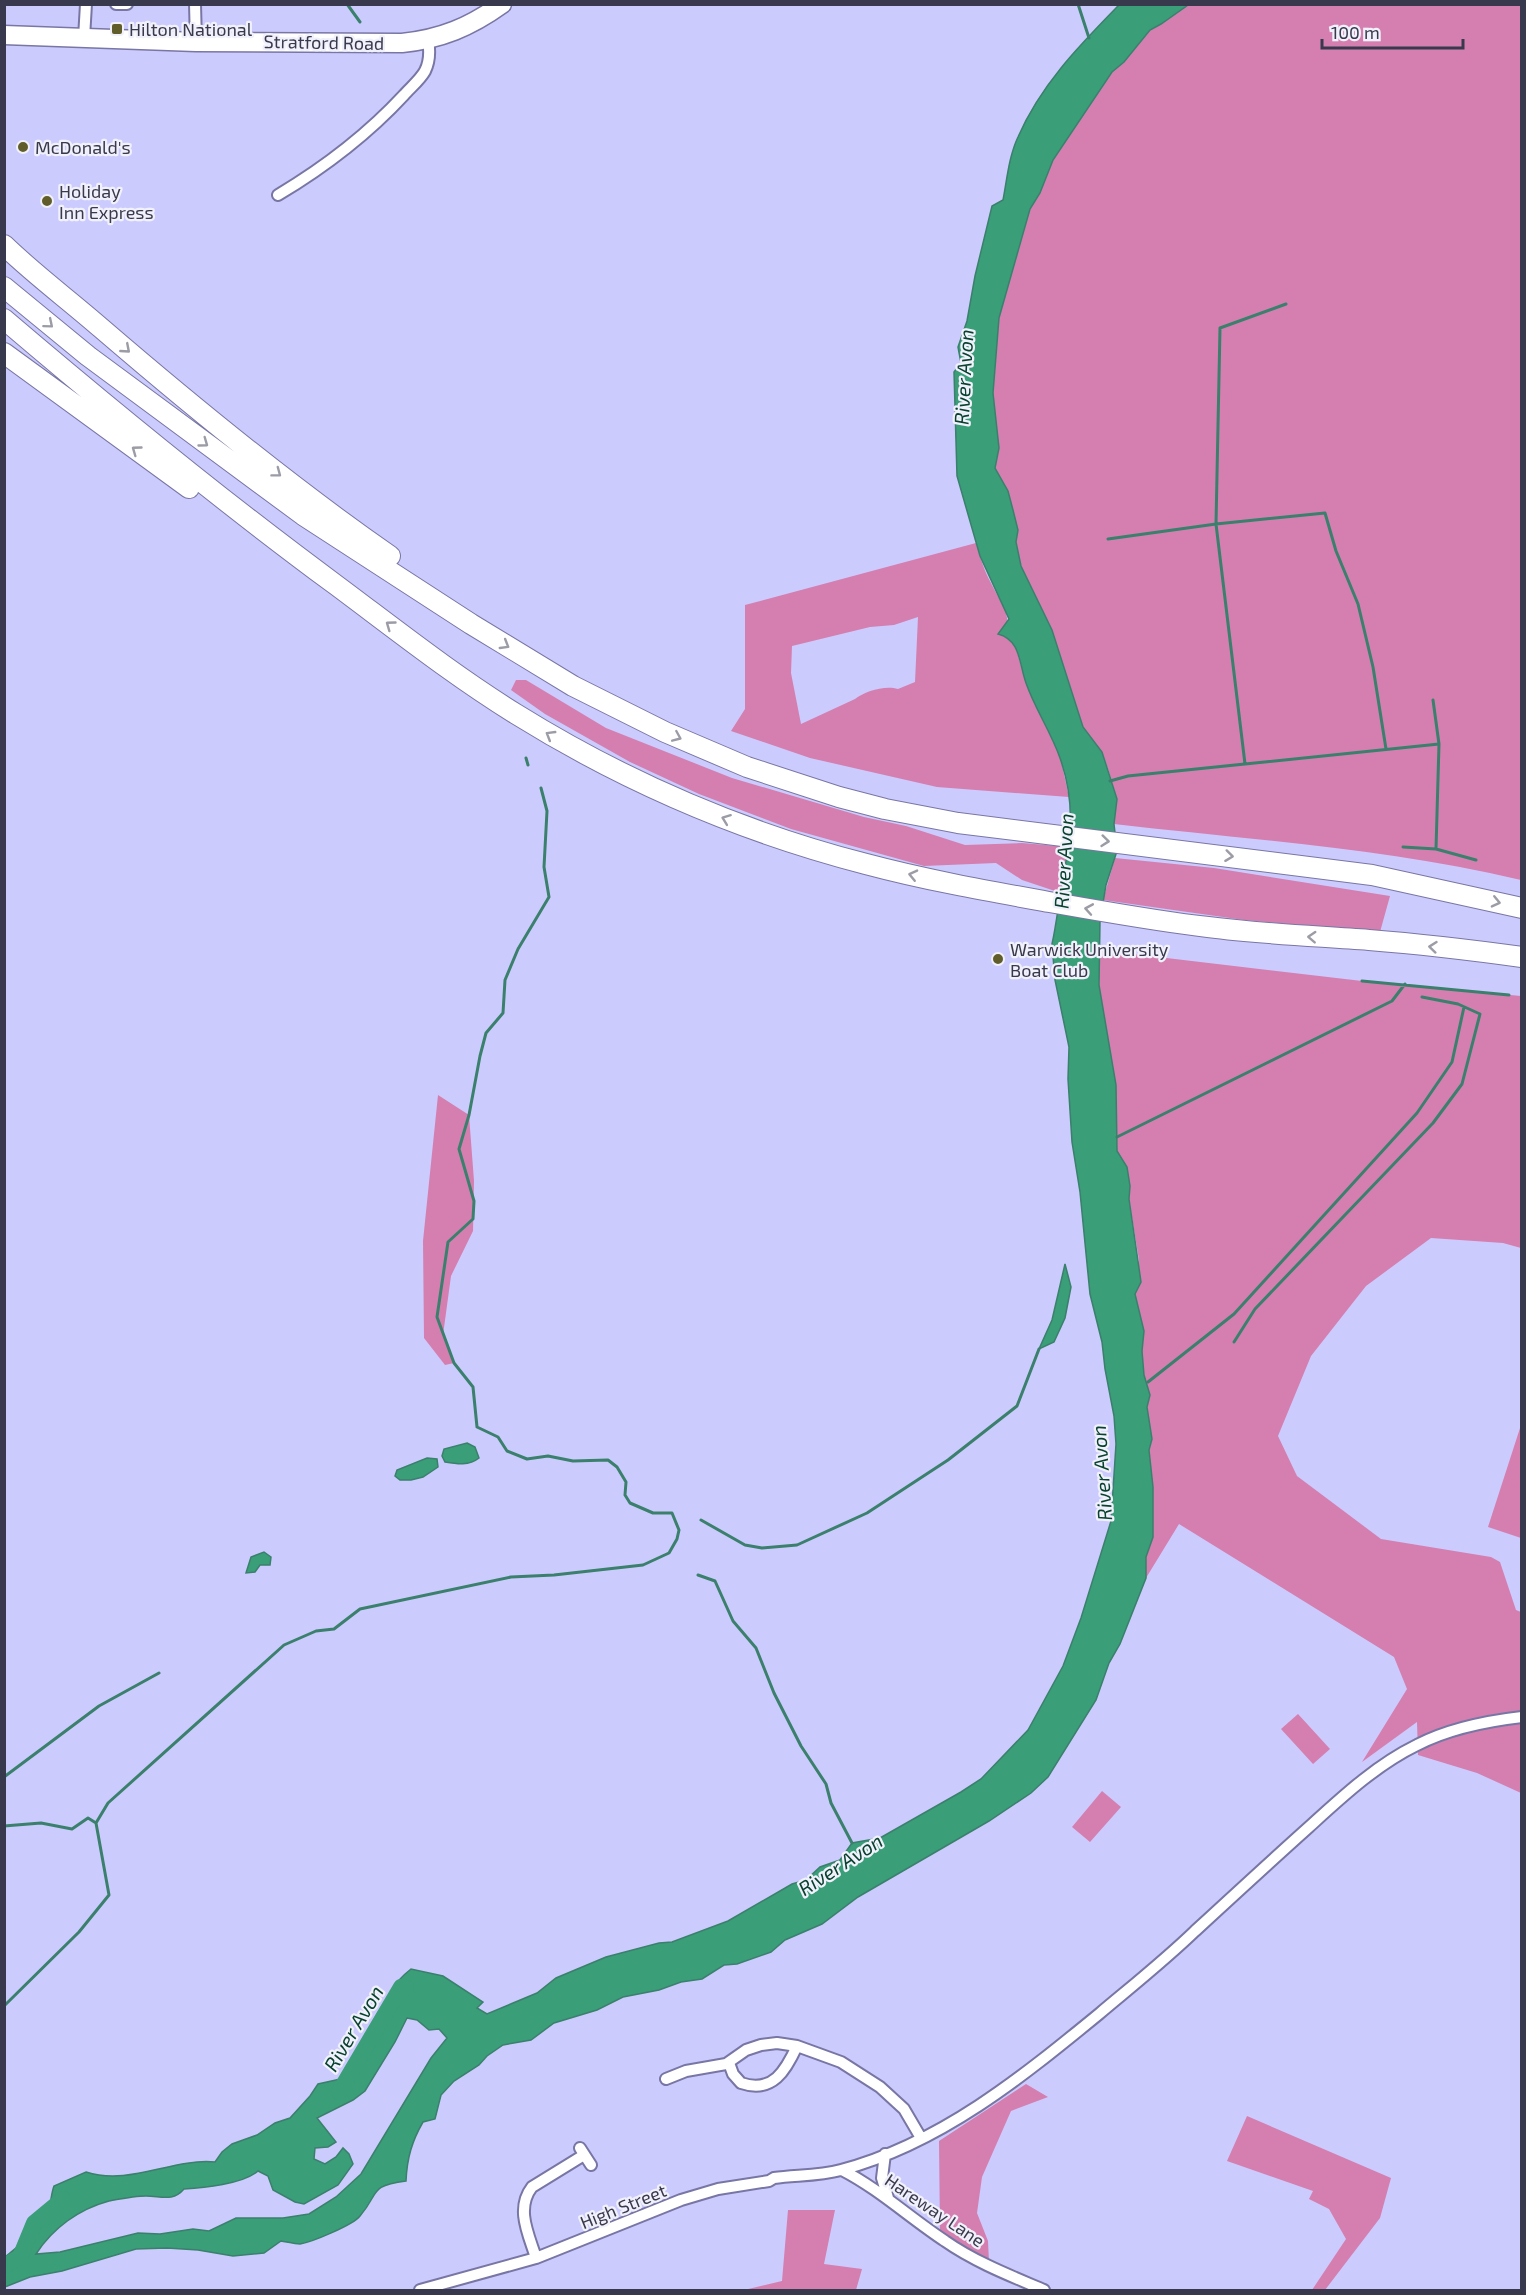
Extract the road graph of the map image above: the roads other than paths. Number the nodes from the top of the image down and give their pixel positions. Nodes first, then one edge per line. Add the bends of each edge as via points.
1 (86, 4) edge
2 (116, 4) edge
3 (127, 4) edge
4 (195, 4) edge
5 (502, 4) edge
6 (4, 35) edge
7 (84, 38) junction
8 (428, 40) junction
9 (196, 42) junction
10 (278, 195) dead end
11 (4, 245) edge
12 (4, 287) edge
13 (4, 319) edge
14 (4, 353) edge
15 (290, 551) junction
16 (471, 624) junction
17 (1521, 908) edge
18 (1521, 957) edge
19 (1521, 1717) edge
20 (797, 2046) junction
21 (729, 2063) junction
22 (666, 2079) dead end
23 (921, 2138) junction
24 (885, 2154) junction
25 (585, 2156) dead end
26 (842, 2170) junction
27 (889, 2199) junction
28 (536, 2258) junction
29 (420, 2290) edge
30 (1044, 2290) edge

1 - 7 street
2 - 3 street
4 - 9 street
5 - 8 highway, Stratford Road via 471,25
6 - 7 highway, Stratford Road
7 - 9 highway, Stratford Road
8 - 9 highway, Stratford Road
8 - 10 street via 429,58 424,73 387,113 342,153
11 -> 16 highway via 253,455 446,594
12 -> 16 highway via 88,356 285,501
13 - 15 highway
15 -> 14 highway via 233,519
18 -> 15 highway via 1147,919 970,888 867,865 785,839 682,802 614,770 504,706
16 -> 17 highway via 573,686 665,732 747,767 873,806 984,828 1372,875
19 - 23 street, High Street via 1432,1738 1370,1774 1177,1948 1068,2040 988,2100
20 - 21 street via 761,2045
20 - 21 street via 782,2074 758,2086 741,2083
20 - 23 street via 841,2062 879,2087 904,2109
21 - 22 street
23 - 24 street, High Street
24 - 26 street, High Street
24 - 27 street via 882,2178
25 - 28 street via 526,2194 523,2209
26 - 27 street, Hareway Lane
26 - 28 street, High Street via 774,2178 707,2192
27 - 30 street, Hareway Lane via 946,2242
28 - 29 street, High Street

